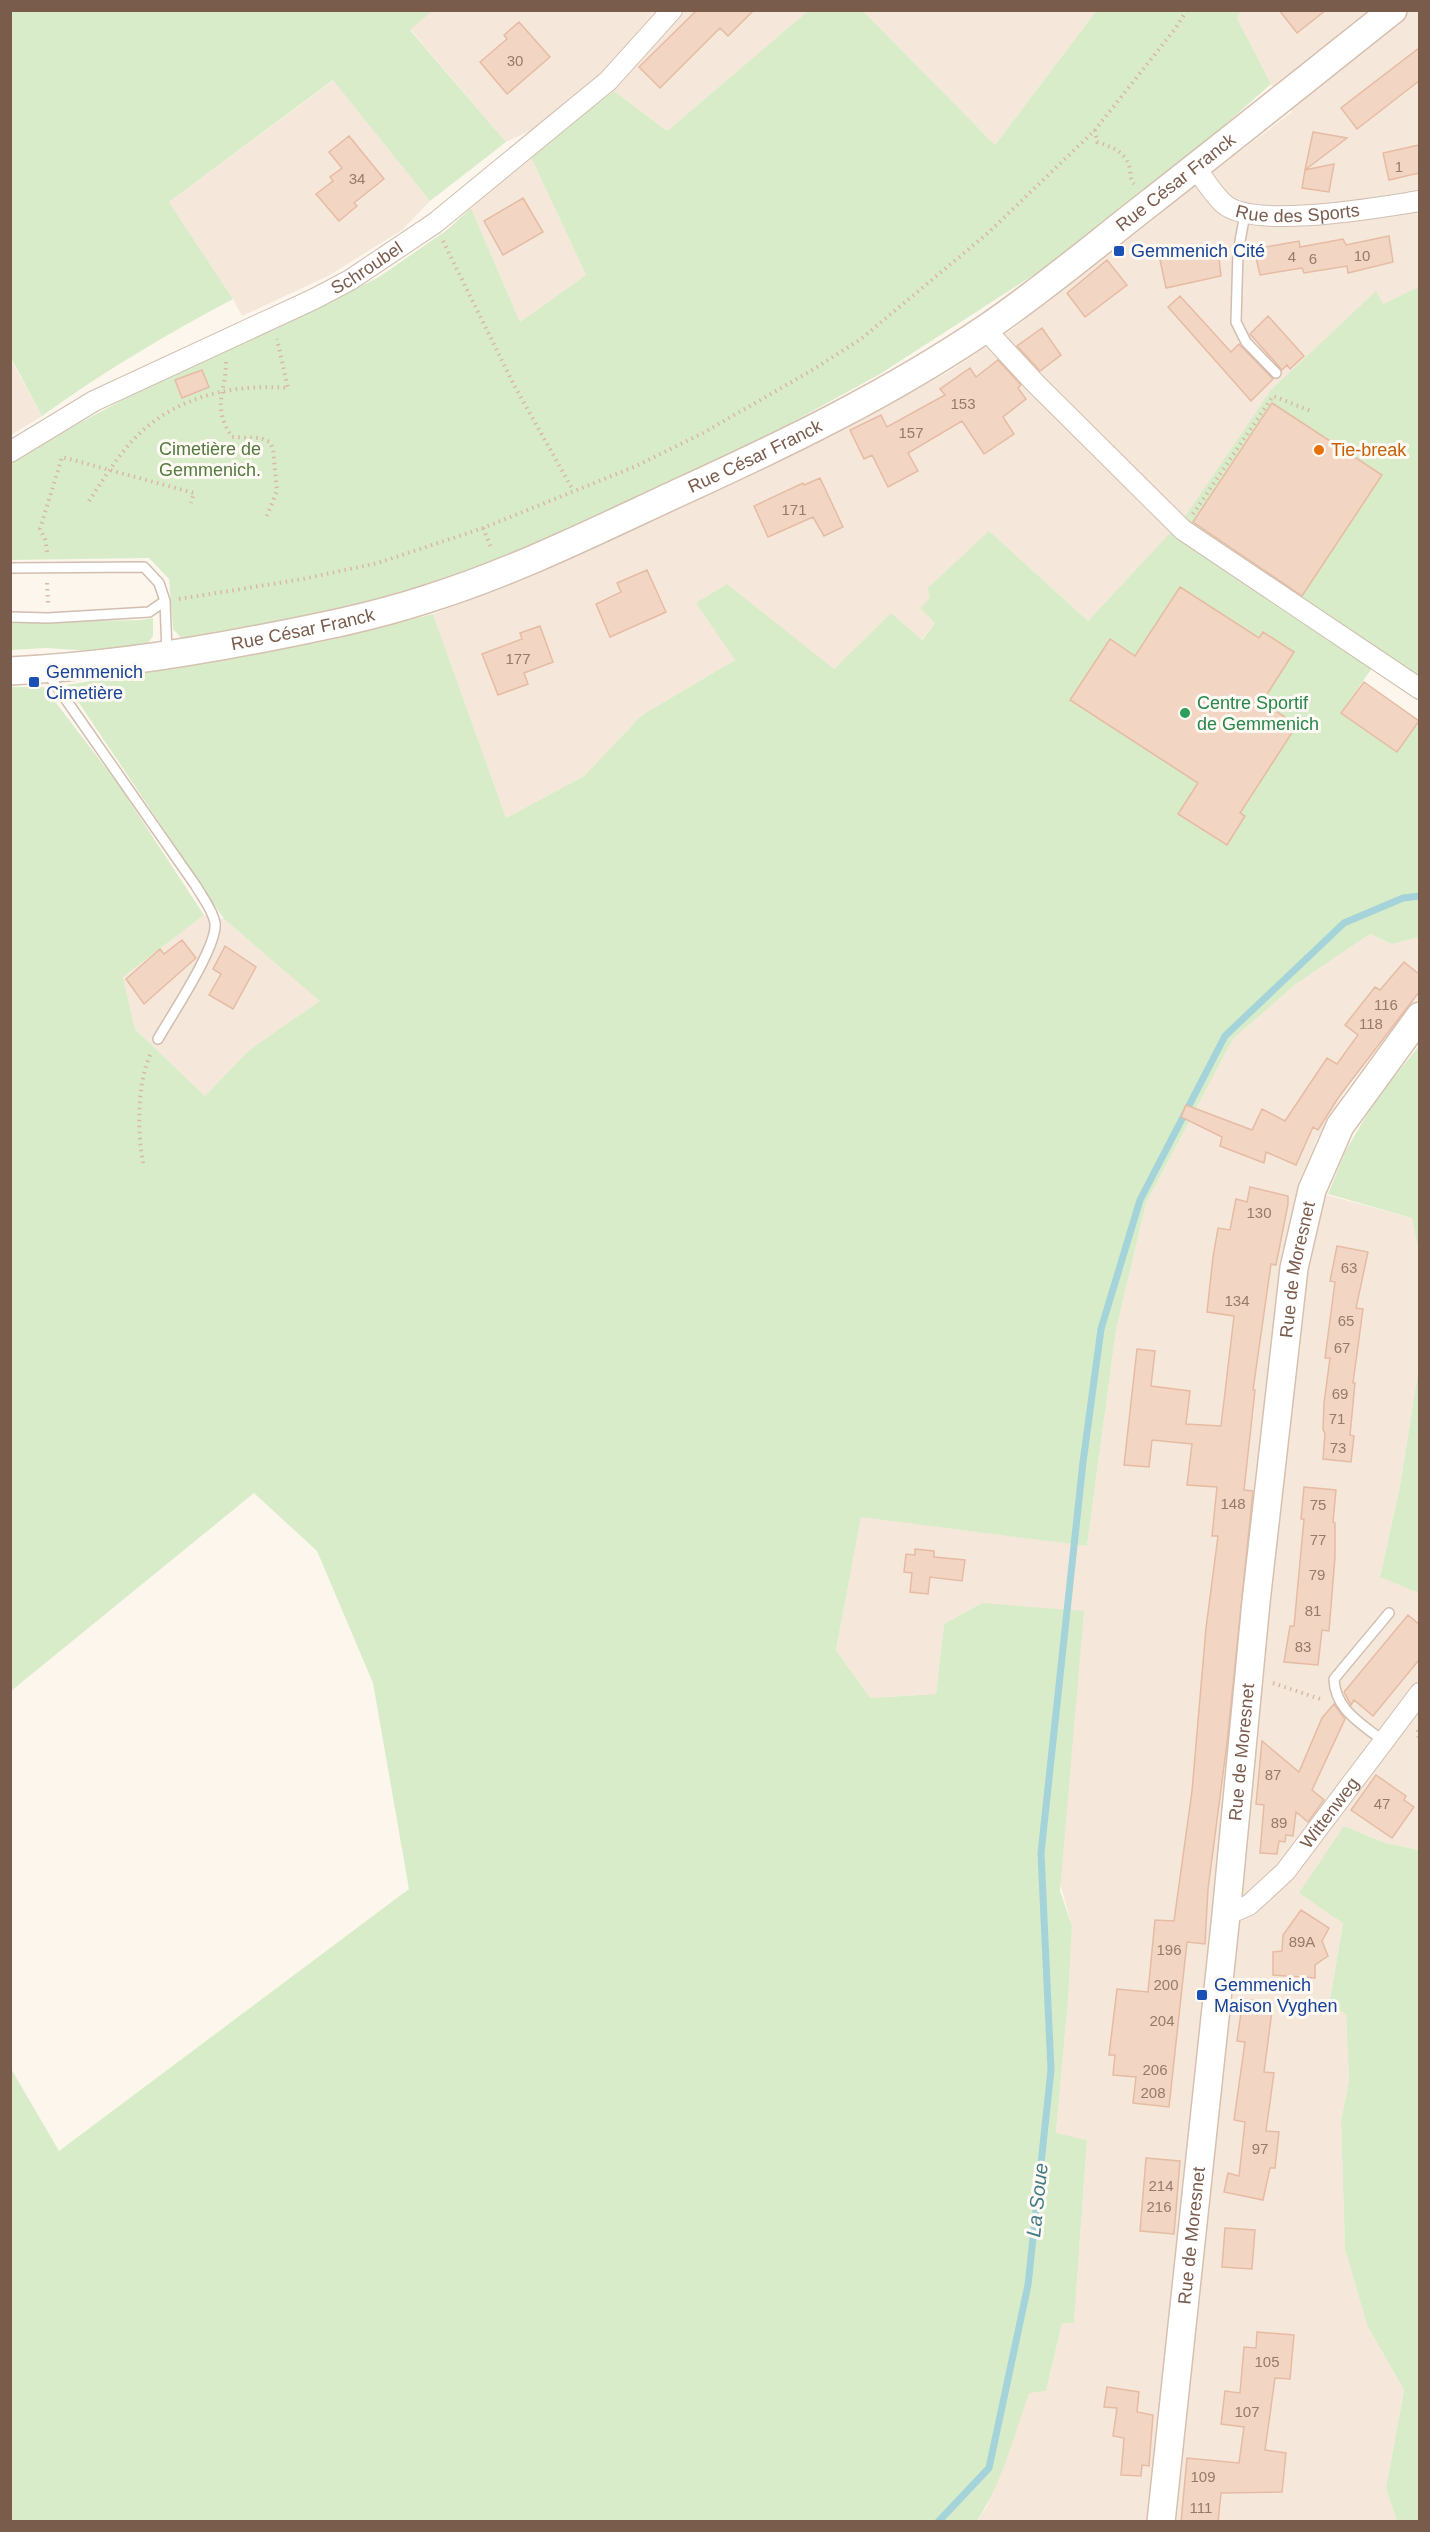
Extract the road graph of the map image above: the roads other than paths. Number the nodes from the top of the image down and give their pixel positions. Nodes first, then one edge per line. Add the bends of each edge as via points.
1 (672, 10) edge
2 (1393, 10) edge
3 (1195, 167) junction
4 (1419, 201) edge
5 (1245, 214) junction
6 (985, 329) junction
7 (1276, 373) dead end
8 (10, 452) edge
9 (10, 568) edge
10 (165, 601) junction
11 (10, 617) edge
12 (167, 656) junction
13 (45, 669) junction
14 (10, 671) edge
15 (1419, 689) edge
16 (1419, 1016) edge
17 (158, 1039) road end
18 (1389, 1613) dead end
19 (1419, 1694) edge
20 (1383, 1741) junction
21 (1226, 1916) junction
22 (1161, 2522) edge

1 - 8 street, Schroubel via 608,81 435,223 350,280 94,401
2 - 3 main road, Rue César Franck
3 - 5 street, Rue des Sports via 1225,205
3 - 6 main road, Rue César Franck
4 - 5 street, Rue des Sports via 1342,213
5 - 7 lane via 1238,252 1236,322 1246,342
6 - 12 main road, Rue César Franck via 825,423 500,572 428,599 336,624
6 - 15 street via 1183,530
9 - 10 lane via 144,567 159,583
10 - 11 lane via 149,612
10 - 12 lane
12 - 13 main road, Rue César Franck
13 - 14 main road, Rue César Franck
13 - 17 lane via 196,886 215,923 203,963
16 - 21 main road, Rue de Moresnet via 1346,1117 1312,1190 1294,1268
18 - 20 lane via 1334,1679 1340,1706
19 - 20 street, Wittenweg
20 - 21 street, Wittenweg via 1285,1872 1249,1905
21 - 22 main road, Rue de Moresnet

